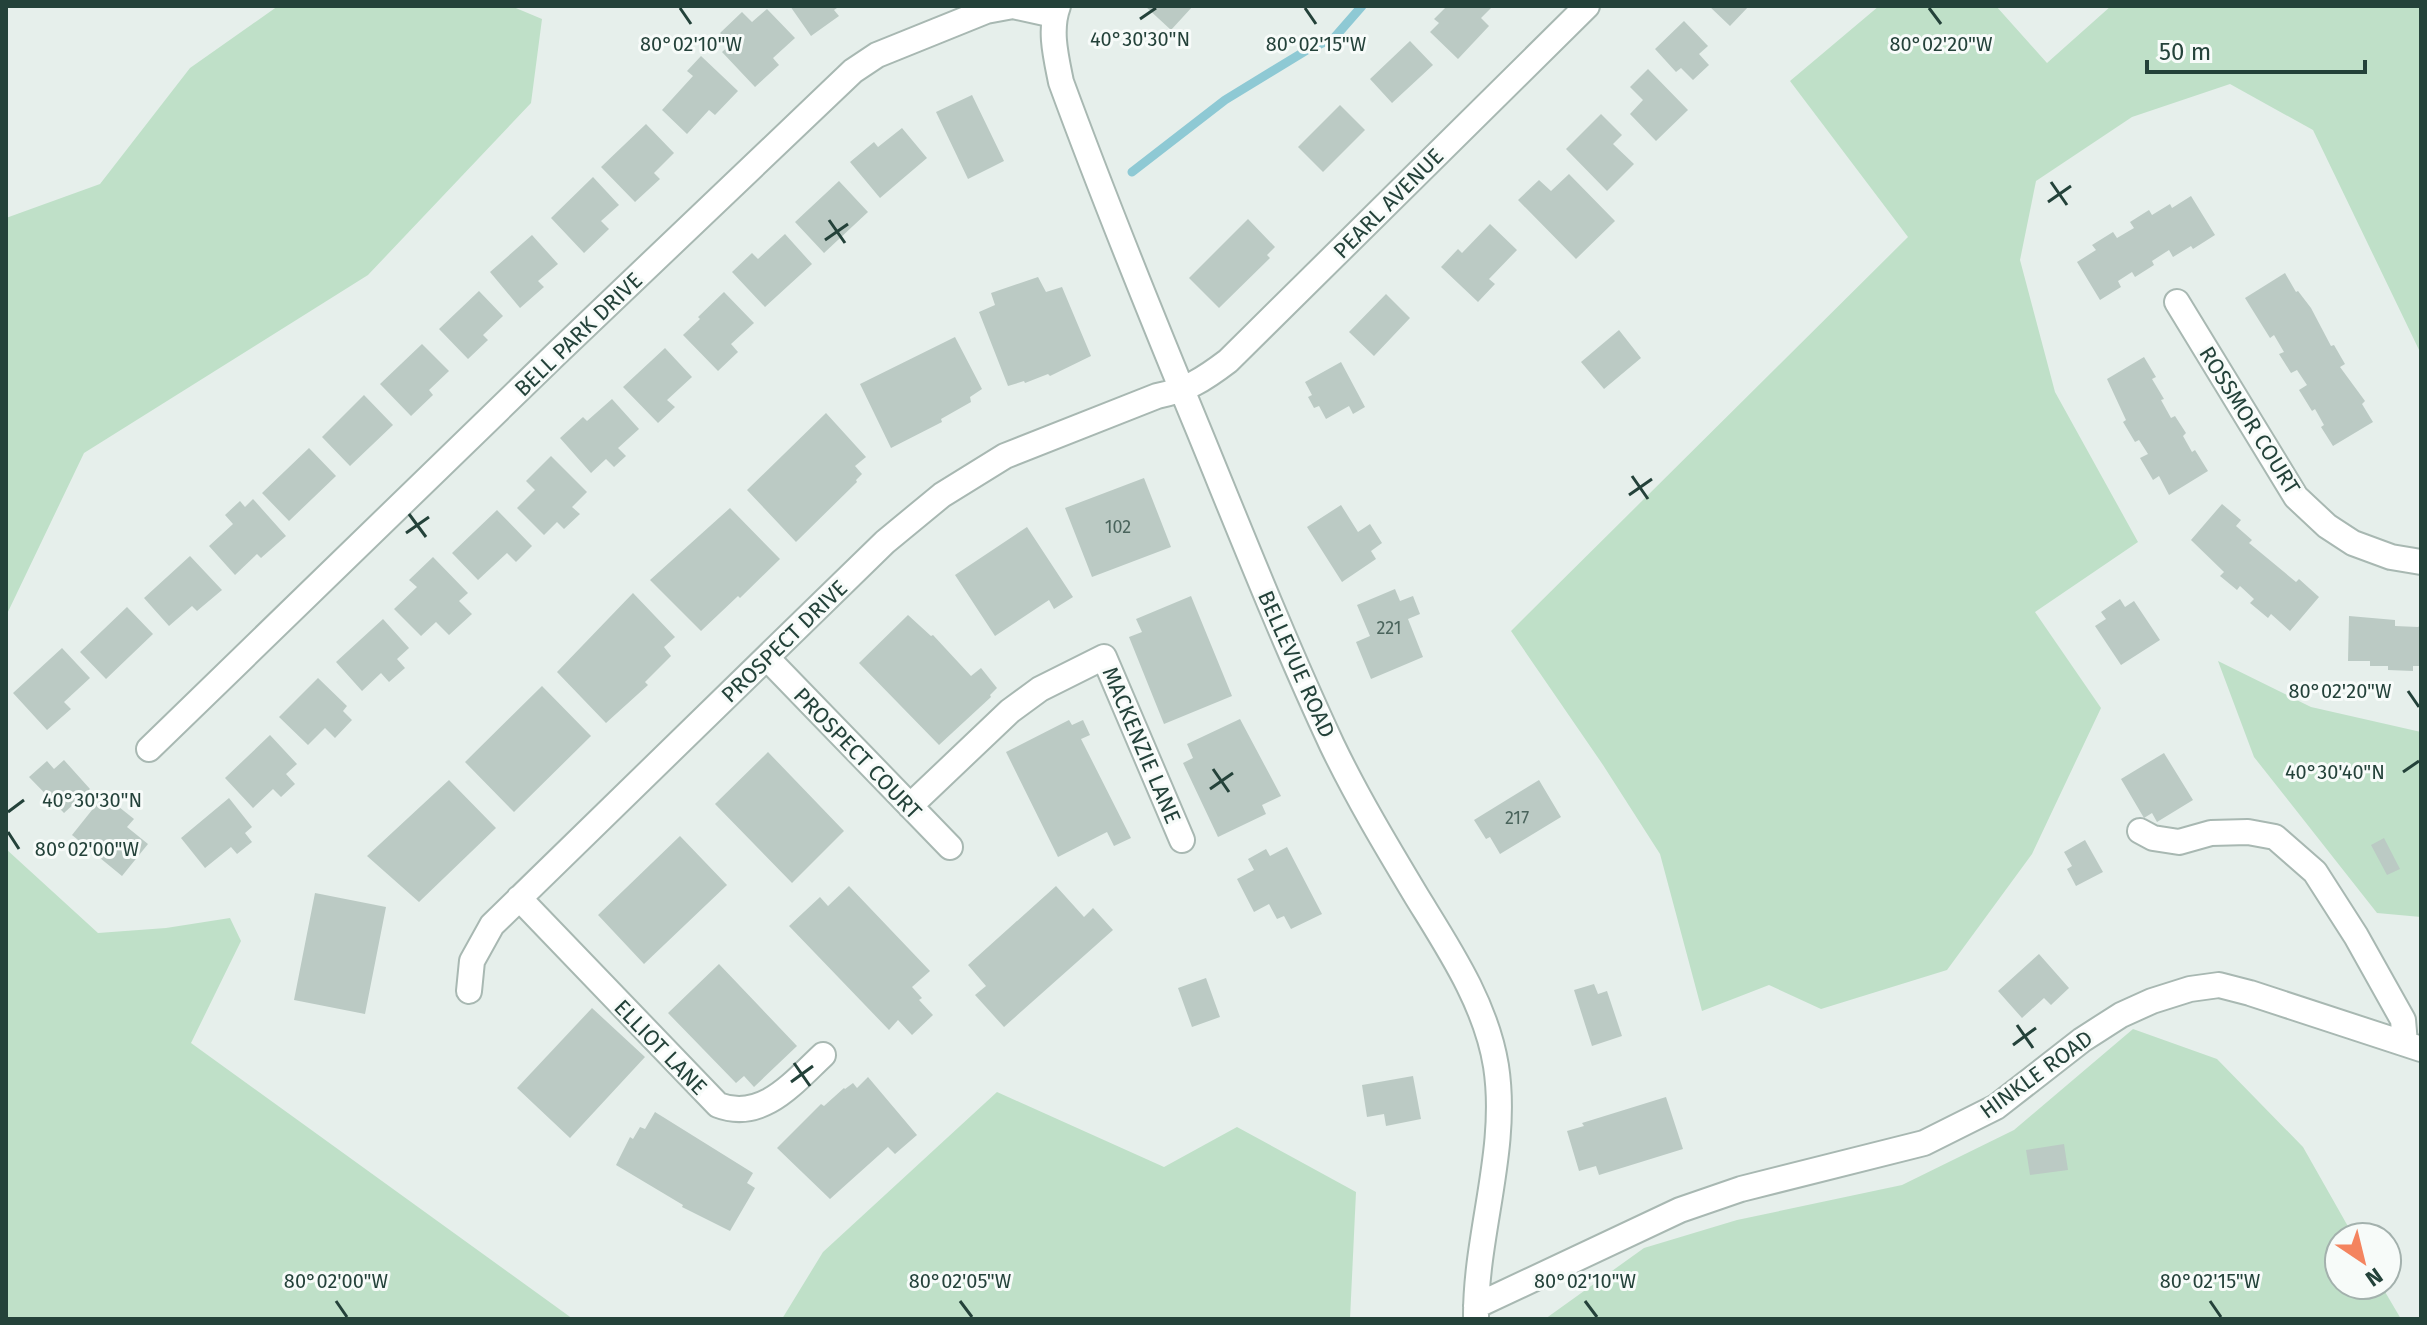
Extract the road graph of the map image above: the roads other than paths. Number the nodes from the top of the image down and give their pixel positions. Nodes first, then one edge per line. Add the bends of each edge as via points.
1 (1587, 6) edge
2 (1053, 9) edge
3 (2177, 302) dead end
4 (1182, 391) junction
5 (2421, 562) edge
6 (767, 658) junction
7 (149, 749) dead end
8 (910, 806) junction
9 (2140, 831) dead end
10 (1182, 840) dead end
11 (950, 847) dead end
12 (519, 898) junction
13 (469, 991) dead end
14 (2413, 1046) edge
15 (823, 1055) dead end
16 (1476, 1312) edge

1 - 4 street, PEARL AVENUE via 1228,361
2 - 4 street, BELLEVUE ROAD via 1061,82
2 - 7 street, BELL PARK DRIVE via 1013,6 986,11 877,55 853,71
3 - 5 street, ROSSMOR COURT via 2296,497 2353,543
4 - 6 street, PROSPECT DRIVE via 1005,456 970,476 885,542
4 - 16 street, BELLEVUE ROAD via 1334,747 1457,964 1485,1026 1499,1101
6 - 8 street, PROSPECT COURT
6 - 12 street, PROSPECT DRIVE
8 - 10 street, MACKENZIE LANE via 1010,711 1040,689 1104,657
8 - 11 street, PROSPECT COURT
9 - 14 street via 2179,842 2211,833 2275,837 2315,872 2356,936
12 - 13 street, PROSPECT DRIVE via 479,946
12 - 15 street, ELLIOT LANE via 718,1105 740,1111 769,1102
14 - 16 street, HINKLE ROAD via 2219,985 2190,989 2121,1015 1996,1107 1924,1143 1741,1189 1680,1210

